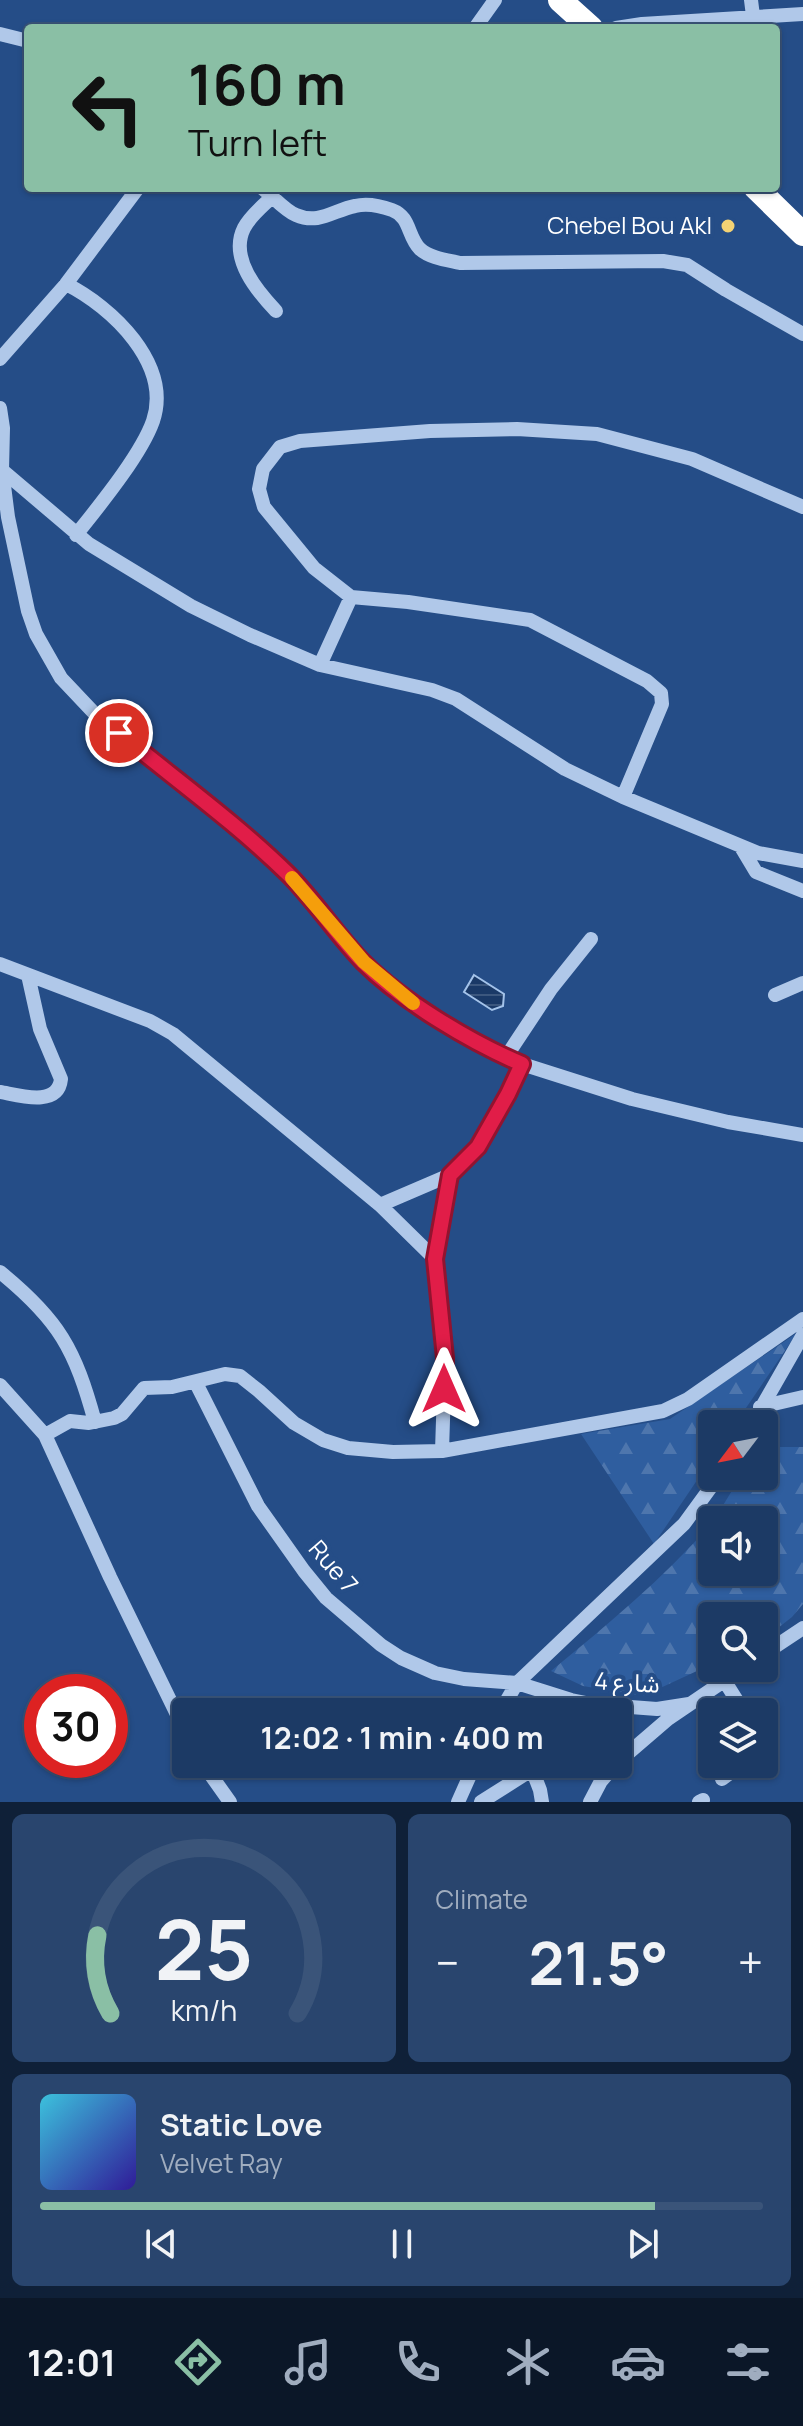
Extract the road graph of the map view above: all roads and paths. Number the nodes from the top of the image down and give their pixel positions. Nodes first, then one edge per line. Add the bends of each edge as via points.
1 (495, 0) edge
2 (560, 0) edge
3 (751, 0) edge
4 (803, 14) edge
5 (753, 16) junction
6 (478, 24) edge
7 (587, 24) edge
8 (662, 24) edge
9 (0, 34) edge
10 (24, 40) edge
11 (135, 192) edge
12 (268, 192) edge
13 (760, 192) edge
14 (803, 234) edge
15 (66, 284) junction
16 (276, 311) dead end
17 (803, 334) edge
18 (0, 359) edge
19 (0, 408) edge
20 (2, 470) junction
21 (803, 507) edge
22 (4, 519) edge
23 (76, 535) junction
24 (351, 597) junction
25 (320, 665) junction
26 (623, 797) junction
27 (741, 847) junction
28 (803, 861) edge
29 (803, 891) edge
30 (591, 939) dead end
31 (0, 964) edge
32 (28, 975) junction
33 (803, 983) edge
34 (775, 995) dead end
35 (506, 1057) junction
36 (522, 1064) junction
37 (0, 1092) edge
38 (803, 1135) edge
39 (450, 1175) junction
40 (380, 1205) junction
41 (435, 1259) junction
42 (0, 1272) edge
43 (803, 1319) edge
44 (803, 1335) edge
45 (196, 1383) junction
46 (0, 1385) edge
47 (803, 1397) edge
48 (760, 1407) junction
49 (759, 1410) edge
50 (95, 1422) junction
51 (45, 1435) junction
52 (442, 1451) junction
53 (709, 1490) edge
54 (803, 1628) edge
55 (778, 1645) edge
56 (721, 1682) edge
57 (517, 1683) junction
58 (508, 1698) edge
59 (551, 1698) edge
60 (172, 1704) edge
61 (689, 1704) junction
62 (632, 1707) edge
63 (632, 1750) edge
64 (213, 1778) edge
65 (469, 1778) edge
66 (516, 1778) edge
67 (536, 1778) edge
68 (604, 1778) edge
69 (230, 1802) edge
70 (458, 1802) edge
71 (481, 1802) edge
72 (542, 1802) edge
73 (590, 1802) edge

1 - 6 street
2 - 7 highway
3 - 5 street
4 - 5 street
5 - 8 street
9 - 10 street
11 - 15 street
12 - 16 street via 242,231 240,254 255,289
12 - 17 street via 293,214 309,219 356,205 396,211 409,224 419,248 460,263 687,265
13 - 14 highway
15 - 18 street
15 - 23 street via 109,314 139,347 152,374 155,398 153,420 141,444
19 - 20 street
20 - 22 street
20 - 23 street
21 - 24 street via 692,459 597,434 517,429 290,442 274,452 263,469 259,489 264,507 314,568
22 - 35 street via 36,634 77,697 263,850 364,962 408,999
23 - 25 street via 191,606
24 - 25 street
24 - 26 street via 530,620 647,681 663,700
25 - 26 street via 456,699 565,769
26 - 27 street
27 - 28 street
27 - 29 street via 756,872
30 - 35 street
31 - 32 street
32 - 37 street via 61,1086 51,1096 35,1098
32 - 40 street via 161,1026
33 - 34 street
35 - 36 street
36 - 38 street via 632,1099
36 - 39 street via 478,1147
39 - 40 street
39 - 41 street
40 - 41 street
41 - 52 street via 445,1358
42 - 50 street via 46,1313 62,1335 80,1369
43 - 52 street via 663,1411
44 - 48 street
45 - 50 street via 144,1388 122,1414
45 - 52 street via 225,1374 240,1376 294,1423 348,1448
45 - 57 street, Rue 7 via 258,1506 326,1598 401,1658 435,1673
46 - 51 street
47 - 48 street
48 - 49 street
50 - 51 street via 70,1421
51 - 60 street
53 - 57 street via 684,1524
54 - 55 street
56 - 61 street
57 - 58 street
57 - 59 street, شارع 4
61 - 62 street, شارع 4
61 - 63 street
64 - 69 street
65 - 70 street
66 - 71 street
67 - 72 street
68 - 73 street

